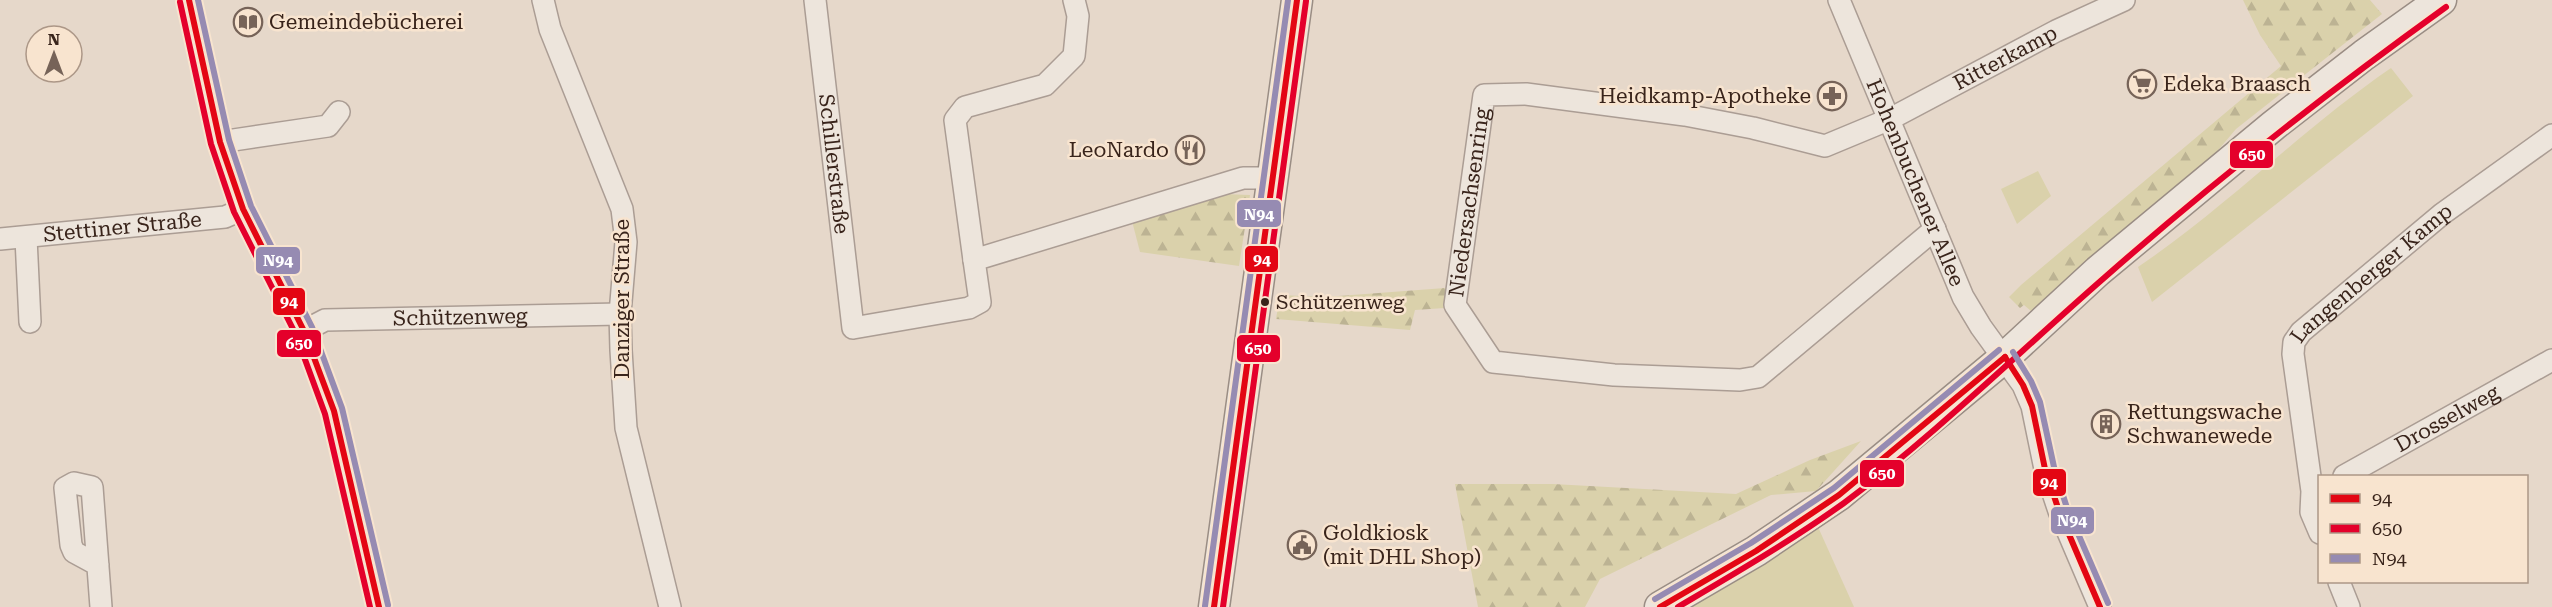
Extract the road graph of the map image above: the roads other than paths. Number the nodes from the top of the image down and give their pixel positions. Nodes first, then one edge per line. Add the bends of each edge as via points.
1 (189, 0) edge
2 (543, 0) edge
3 (815, 0) edge
4 (1074, 0) edge
5 (1297, 0) edge
6 (1839, 0) edge
7 (2124, 0) edge
8 (2440, 0) edge
9 (339, 112) dead end
10 (1890, 119) junction
11 (2552, 135) edge
12 (220, 142) junction
13 (1274, 178) junction
14 (243, 209) junction
15 (1935, 229) junction
16 (26, 238) junction
17 (0, 239) edge
18 (974, 260) junction
19 (620, 314) junction
20 (30, 322) dead end
21 (303, 331) junction
22 (2005, 357) junction
23 (2552, 360) edge
24 (2348, 475) edge
25 (2316, 489) edge
26 (2318, 530) edge
27 (98, 565) dead end
28 (2339, 583) edge
29 (668, 600) edge
30 (101, 607) edge
31 (379, 607) edge
32 (1214, 607) edge
33 (1660, 607) edge
34 (2100, 607) edge
35 (2349, 607) edge

1 - 12 street
2 - 19 street, Danziger Straße via 550,29 622,209 626,242
3 - 18 street, Schillerstraße via 853,328 980,302
4 - 18 street via 1078,16 1074,56 1045,85 964,107 955,120
5 - 13 main road
6 - 10 street, Hohenbuchener Allee
7 - 10 street, Ritterkamp via 2056,31
8 - 22 main road via 2265,132 2098,271
9 - 12 street via 328,126
10 - 15 street, Hohenbuchener Allee
10 - 15 street, Niedersachsenring via 1825,146 1685,115 1526,94 1484,94 1455,305 1493,362 1614,375 1740,380 1758,377
11 - 25 street, Langenberger Kamp via 2442,214 2294,342 2300,423
12 - 14 street
13 - 18 street via 1243,178
13 - 32 main road
14 - 16 street, Stettiner Straße via 225,217
14 - 21 street
15 - 22 street, Hohenbuchener Allee via 1963,297
16 - 17 street, Stettiner Straße
16 - 20 street
19 - 21 street, Schützenweg via 325,320
19 - 29 street, Danziger Straße via 626,428
21 - 31 street via 334,411
22 - 33 main road via 1839,495 1756,551
22 - 34 street, Hohenbuchener Allee via 2024,384 2059,511
23 - 24 street, Drosselweg
25 - 26 street, Langenberger Kamp via 2311,512
27 - 30 street
28 - 35 street

